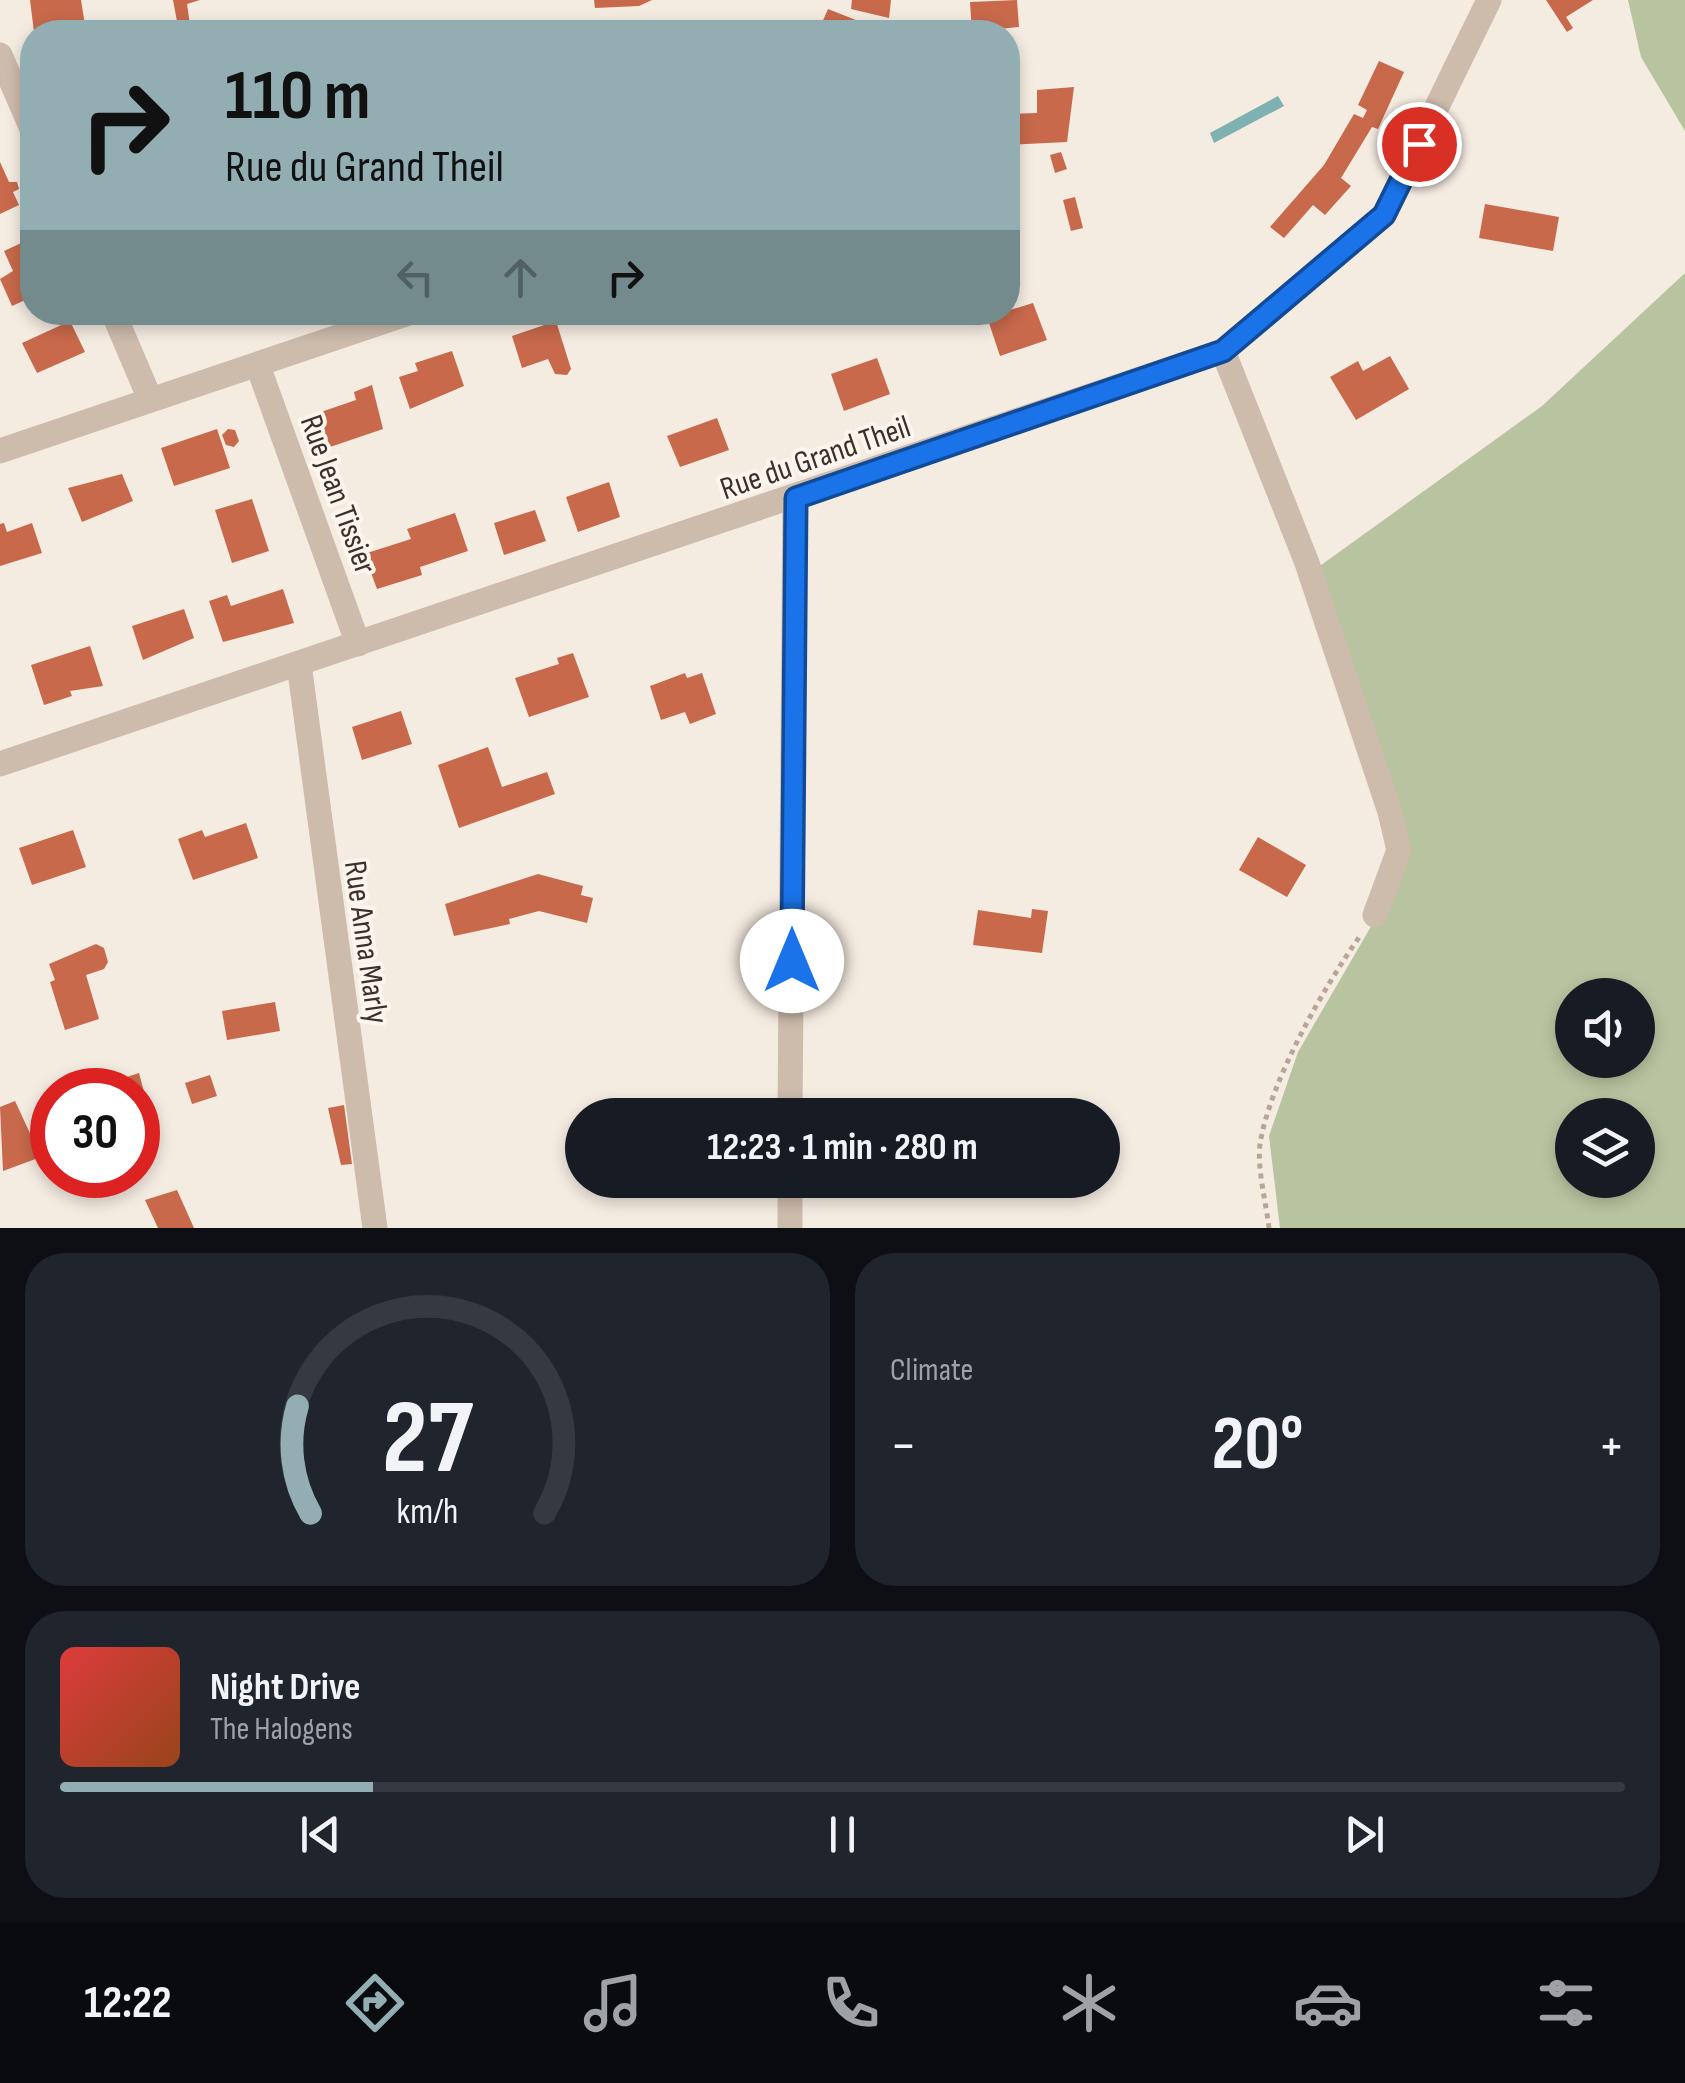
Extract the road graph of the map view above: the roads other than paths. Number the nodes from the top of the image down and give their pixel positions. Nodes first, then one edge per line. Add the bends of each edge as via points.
1 (1489, 0) edge
2 (0, 55) edge
3 (20, 101) edge
4 (119, 325) edge
5 (375, 325) edge
6 (1223, 351) junction
7 (258, 366) junction
8 (150, 399) junction
9 (0, 451) edge
10 (796, 498) junction
11 (358, 644) junction
12 (299, 664) junction
13 (0, 764) edge
14 (1375, 915) road end
15 (790, 1098) edge
16 (790, 1198) edge
17 (375, 1228) edge
18 (790, 1228) edge

1 - 6 street, Rue du Grand Theil via 1384,215
2 - 3 street
4 - 8 street
5 - 7 street
6 - 10 street, Rue du Grand Theil
6 - 14 street via 1307,563 1390,812 1399,850
7 - 8 street
7 - 11 street, Rue Jean Tissier
8 - 9 street
10 - 11 street, Rue du Grand Theil
10 - 15 street
11 - 12 street, Rue du Grand Theil
12 - 13 street, Rue du Grand Theil
12 - 17 street, Rue Anna Marly
16 - 18 street

